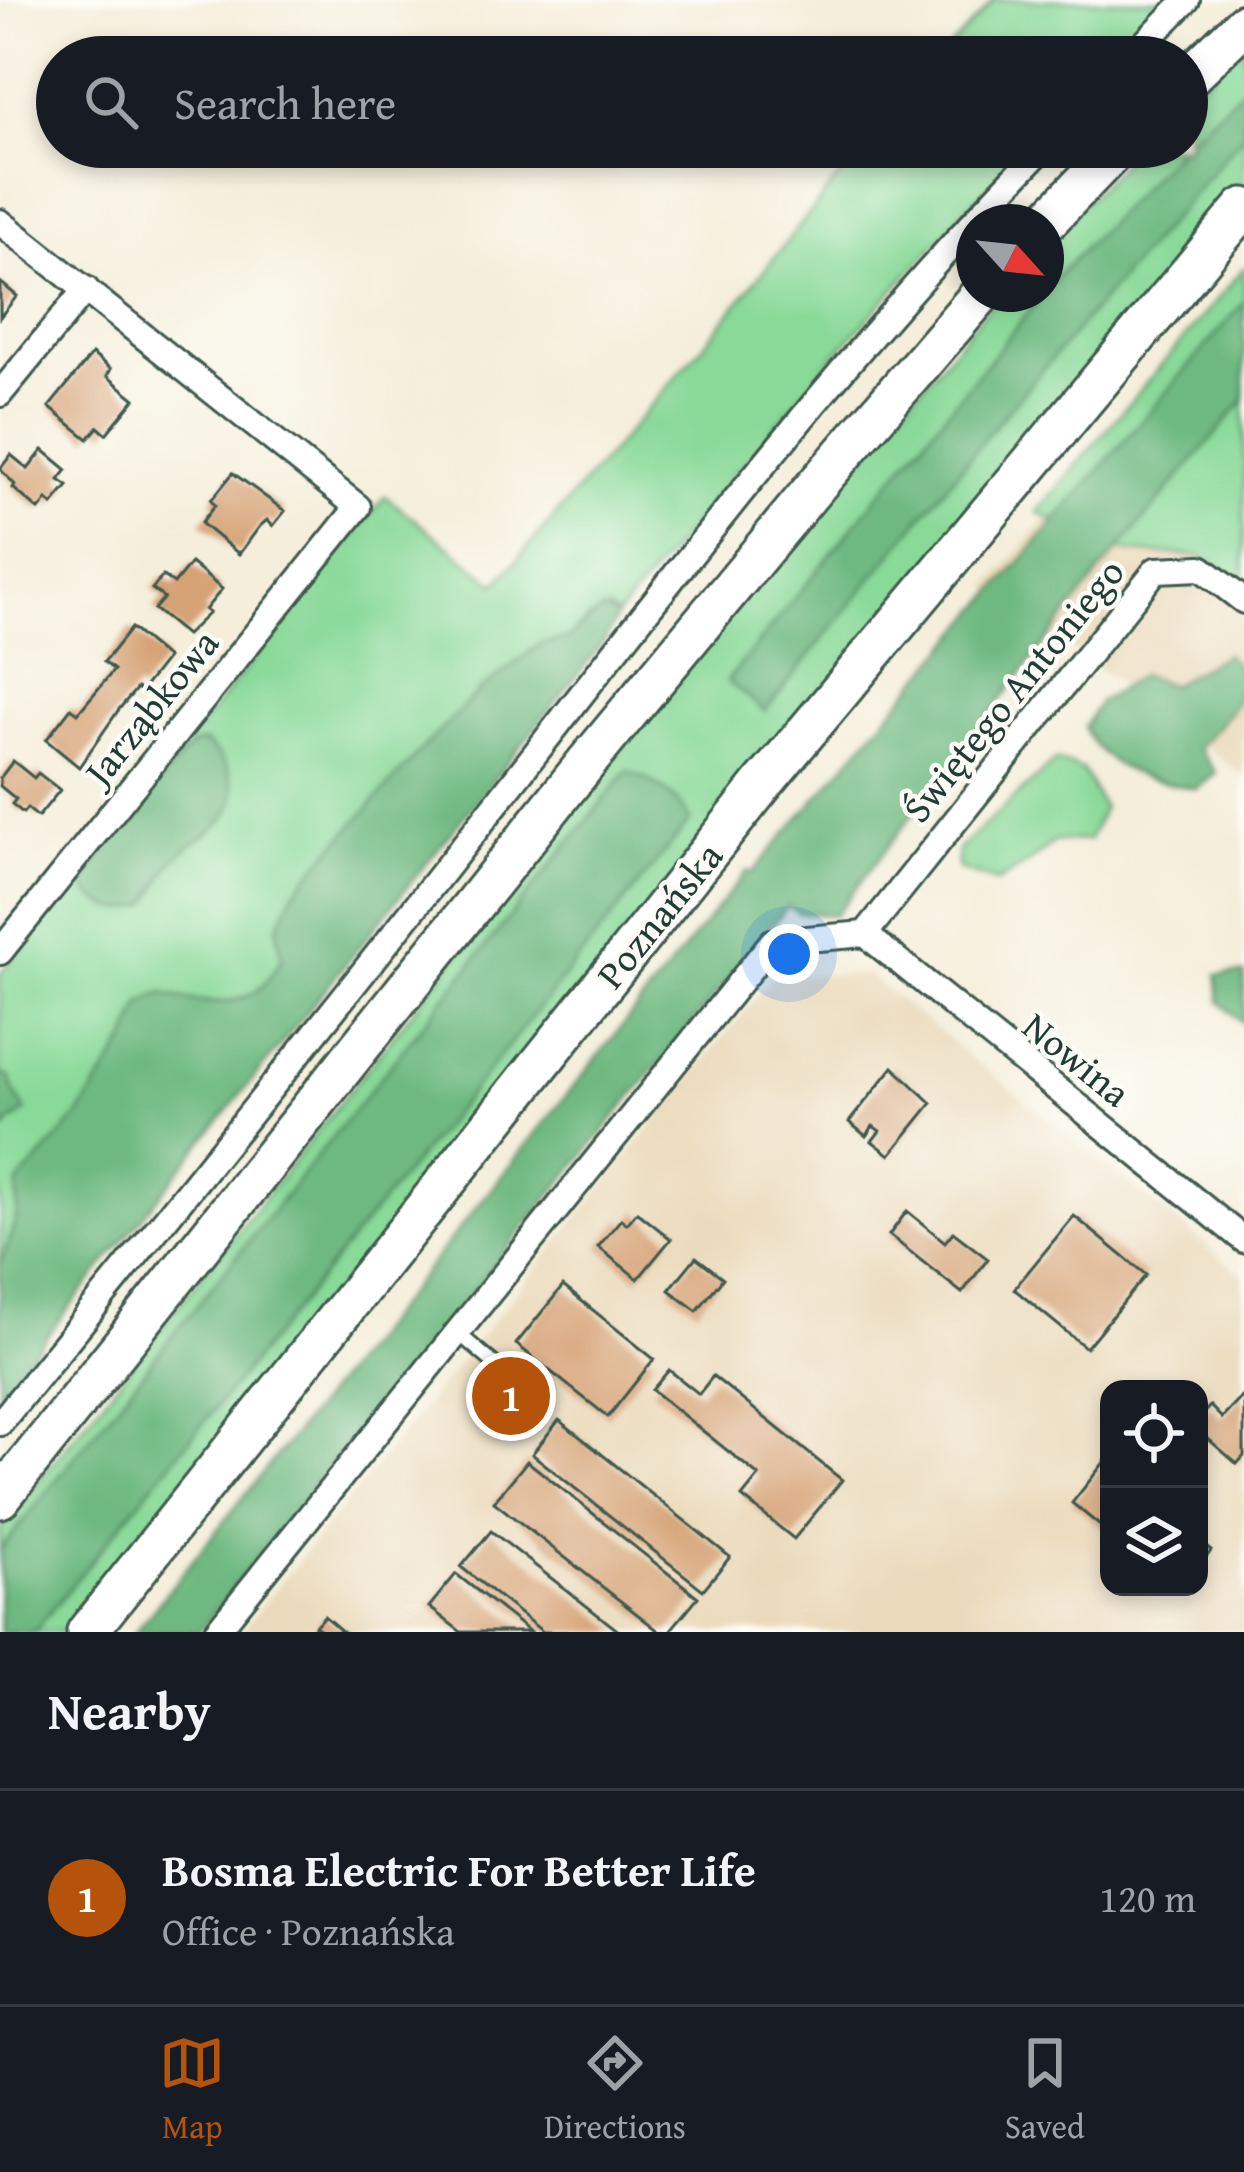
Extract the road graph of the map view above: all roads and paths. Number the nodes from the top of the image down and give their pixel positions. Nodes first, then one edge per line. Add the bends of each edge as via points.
1 (1187, 0) edge
2 (1244, 23) edge
3 (1152, 36) edge
4 (1208, 58) edge
5 (1024, 168) edge
6 (1098, 168) edge
7 (1063, 204) edge
8 (1244, 208) edge
9 (0, 222) edge
10 (86, 289) junction
11 (966, 312) edge
12 (0, 394) edge
13 (1244, 601) edge
14 (865, 934) junction
15 (0, 952) edge
16 (1244, 1240) edge
17 (457, 1333) junction
18 (524, 1389) dead end
19 (0, 1423) edge
20 (0, 1498) edge
21 (87, 1632) edge
22 (216, 1632) edge

1 - 3 street
2 - 4 main road
5 - 19 street via 704,537
6 - 7 main road
8 - 21 main road, Poznańska via 762,785
9 - 10 street
10 - 12 street
10 - 15 street, Jarząbkowa via 358,507
11 - 20 main road via 587,762
13 - 14 street, Świętego Antoniego via 1202,568 1156,570
14 - 16 street, Nowina
14 - 17 street via 772,942
17 - 18 lane
17 - 22 street

